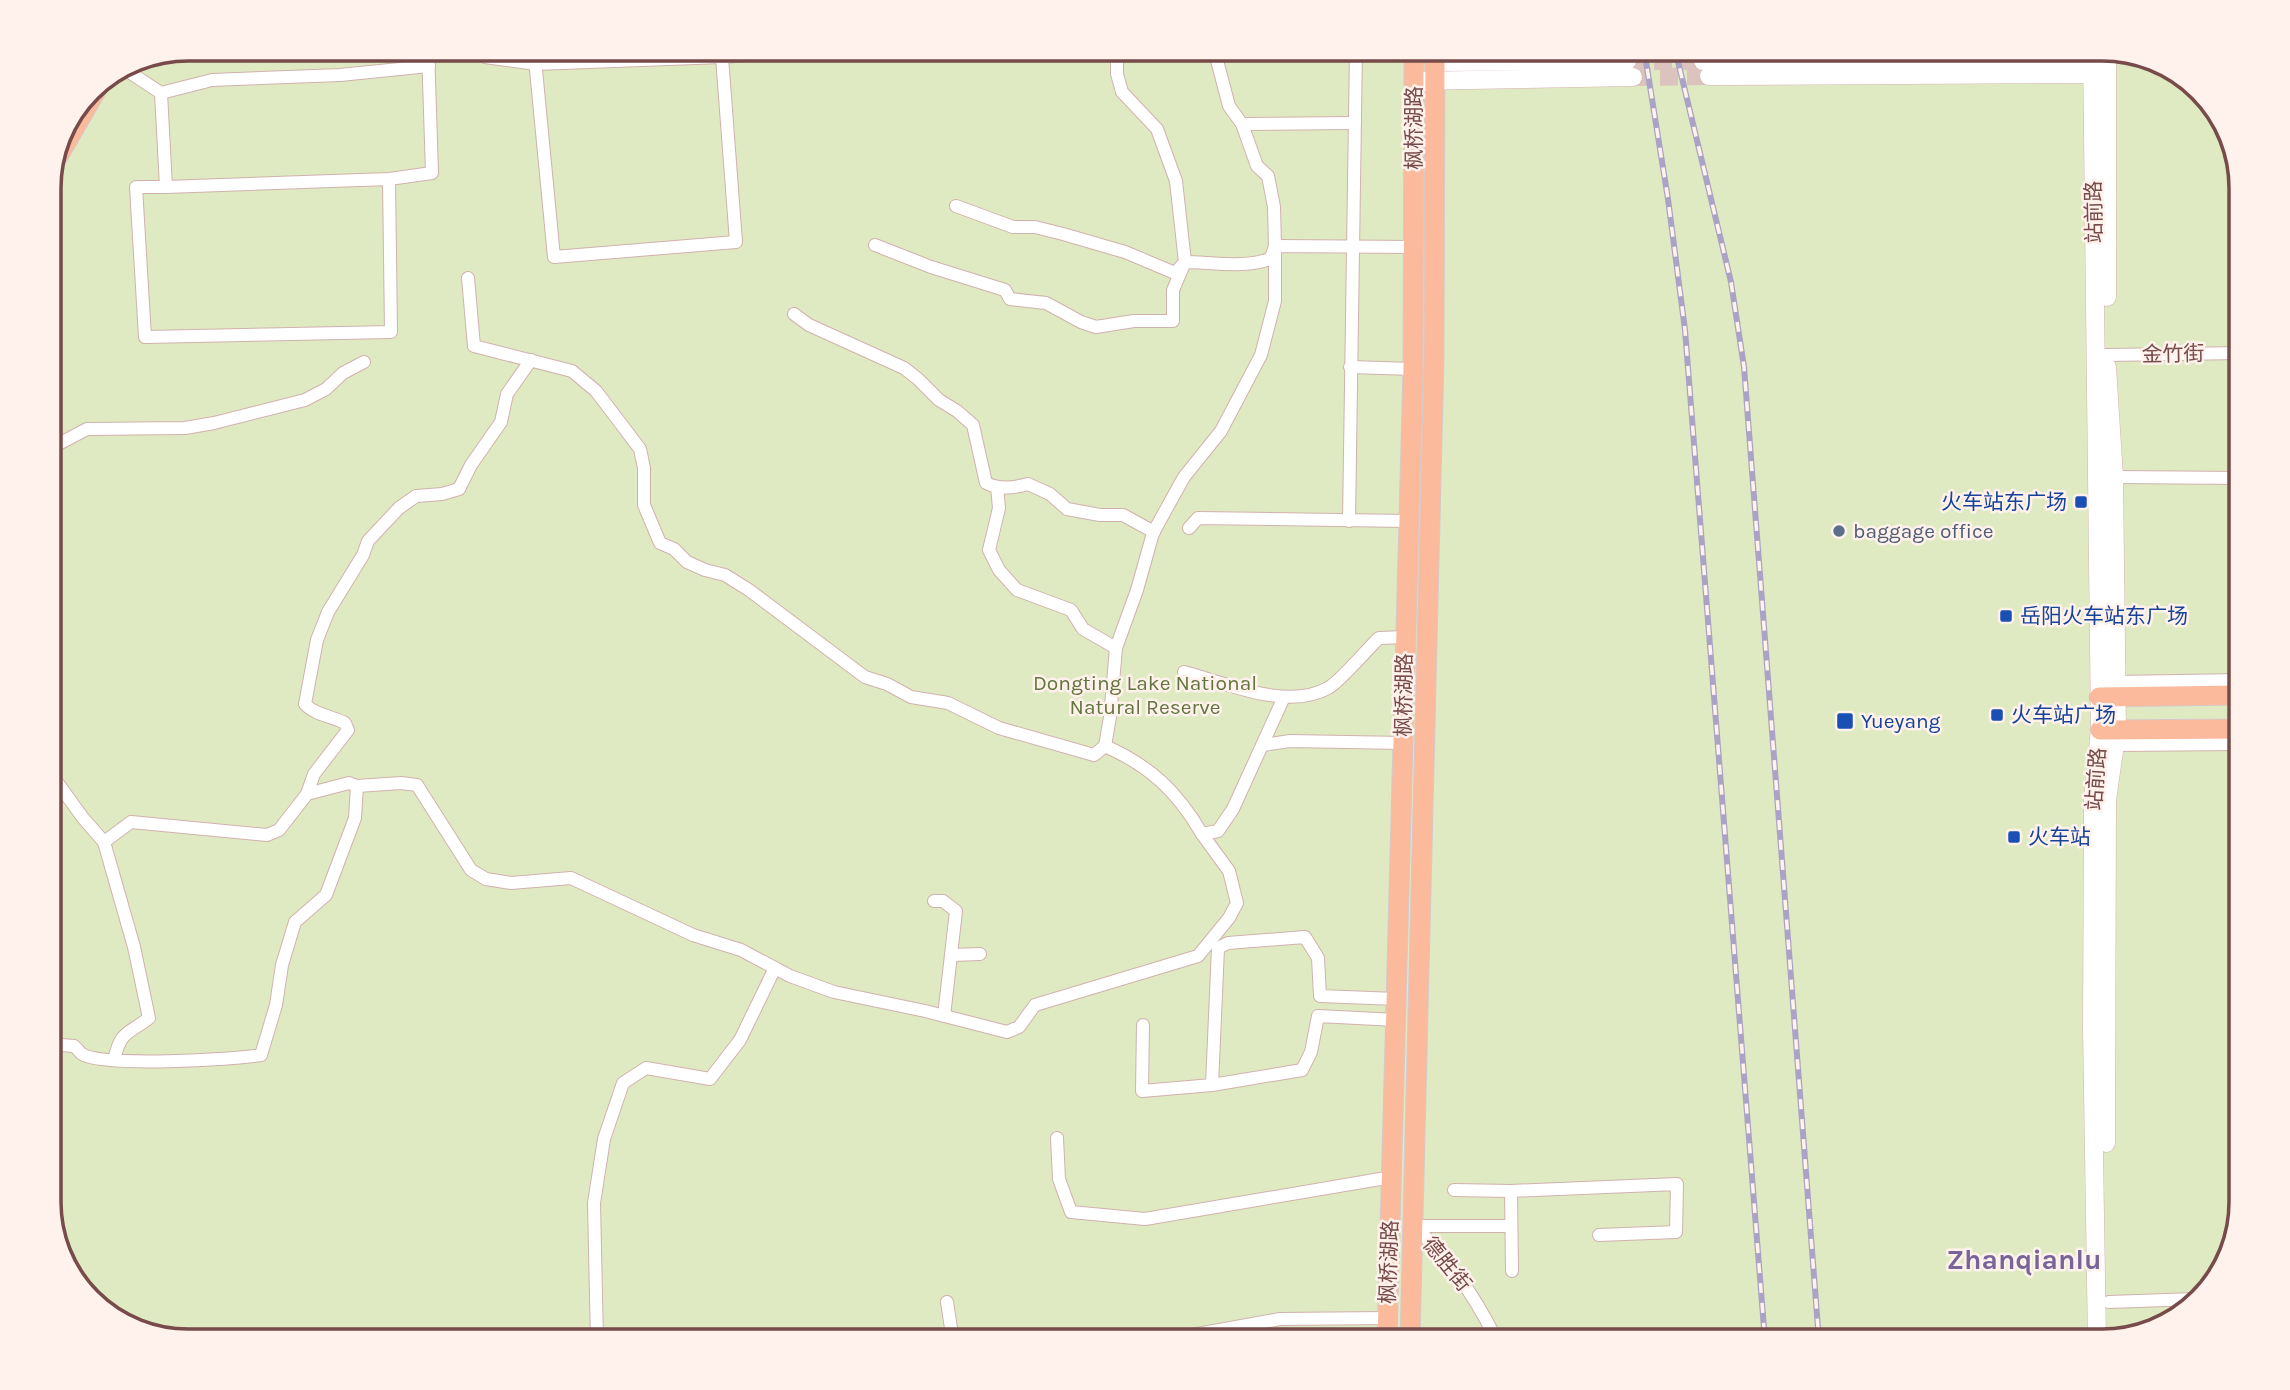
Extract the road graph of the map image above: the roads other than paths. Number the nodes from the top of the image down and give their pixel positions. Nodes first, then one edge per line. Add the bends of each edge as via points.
1 (429, 61) edge
2 (514, 61) edge
3 (536, 61) edge
4 (616, 61) edge
5 (722, 61) edge
6 (1118, 61) edge
7 (1217, 61) edge
8 (1356, 61) edge
9 (1414, 61) edge
10 (2100, 61) edge
11 (536, 64) junction
12 (1435, 64) edge
13 (429, 66) junction
14 (1630, 69) tunnel mouth
15 (1706, 69) tunnel mouth
16 (132, 74) edge
17 (1415, 81) junction
18 (162, 93) junction
19 (1354, 123) junction
20 (1242, 124) junction
21 (389, 179) junction
22 (166, 187) junction
23 (956, 206) dead end
24 (875, 245) dead end
25 (1275, 246) junction
26 (1352, 247) junction
27 (1413, 247) junction
28 (1185, 262) junction
29 (468, 278) dead end
30 (794, 314) dead end
31 (2228, 353) edge
32 (2106, 355) junction
33 (531, 360) junction
34 (364, 362) dead end
35 (1350, 367) junction
36 (1413, 369) junction
37 (62, 442) edge
38 (2113, 477) junction
39 (2228, 478) edge
40 (997, 487) junction
41 (1349, 521) junction
42 (1409, 522) junction
43 (1189, 528) dead end
44 (1154, 532) junction
45 (1406, 637) junction
46 (1116, 648) junction
47 (1184, 672) dead end
48 (2228, 682) edge
49 (2111, 692) junction
50 (2229, 695) edge
51 (1283, 697) junction
52 (2229, 730) edge
53 (2110, 735) junction
54 (2229, 742) edge
55 (1403, 743) junction
56 (1264, 745) junction
57 (1105, 746) junction
58 (357, 786) junction
59 (62, 789) edge
60 (307, 793) junction
61 (1202, 834) junction
62 (104, 842) junction
63 (934, 901) dead end
64 (980, 954) dead end
65 (951, 955) junction
66 (775, 968) junction
67 (1320, 996) junction
68 (1396, 999) junction
69 (944, 1016) junction
70 (1318, 1020) junction
71 (1396, 1020) junction
72 (1143, 1026) dead end
73 (62, 1045) edge
74 (114, 1060) junction
75 (1212, 1085) junction
76 (1057, 1138) dead end
77 (1392, 1177) junction
78 (1454, 1190) dead end
79 (1511, 1191) junction
80 (1414, 1226) junction
81 (1511, 1226) junction
82 (1600, 1235) dead end
83 (1512, 1271) dead end
84 (2183, 1299) edge
85 (947, 1301) dead end
86 (2109, 1302) junction
87 (1388, 1318) junction
88 (597, 1329) edge
89 (951, 1329) edge
90 (1225, 1329) edge
91 (1388, 1329) edge
92 (1410, 1329) edge
93 (1491, 1329) edge
94 (2097, 1329) edge
95 (2109, 1329) edge

1 - 13 street
2 - 11 street
3 - 11 street
4 - 11 street
5 - 11 street via 736,242 554,257
6 - 28 street via 1122,92 1157,129 1168,156 1176,181
7 - 20 street via 1229,106
8 - 19 street
9 - 17 main road, 枫桥湖路
10 - 15 main road
10 - 32 main road, 站前路
10 - 49 main road, 站前路
12 - 14 main road
12 - 17 main road
12 - 80 main road, 枫桥湖路 via 1433,371
13 - 18 street via 212,80
13 - 21 street via 432,173
16 - 18 street
17 - 27 main road, 枫桥湖路
18 - 22 street
19 - 20 street
19 - 26 street
20 - 25 street via 1257,166 1268,176
21 - 22 street
21 - 22 street via 391,332 145,337 136,187
23 - 28 street via 1013,227 1063,233 1175,273
24 - 28 street via 1005,290 1010,299 1046,303 1096,327 1172,321 1172,290
25 - 26 street
25 - 28 street via 1263,262
25 - 44 street via 1275,301 1261,355 1221,431 1184,477
26 - 27 street
26 - 35 street
27 - 36 main road, 枫桥湖路
29 - 33 street via 474,346
30 - 40 street via 904,368 957,411 973,425 986,483
31 - 32 street, 金竹街
32 - 38 main road, 站前路
33 - 57 street via 572,371 596,391 627,429 640,449 644,505 652,529 660,543 687,562 725,575 750,590 865,677 911,697 948,703 999,728 1094,755
33 - 60 street via 507,394 501,422 459,489 416,496 399,508 368,541 328,611 317,640 305,704 313,712 345,723 348,730 314,774
34 - 37 street via 305,400 185,428 87,429
35 - 36 street
35 - 41 street
36 - 42 main road, 枫桥湖路
38 - 39 street
38 - 49 main road, 站前路
40 - 44 street via 1028,484 1067,509 1123,515
40 - 46 street via 999,508 989,550 999,570 1017,590 1071,610 1083,629
41 - 42 street
41 - 43 street via 1198,518
42 - 45 main road, 枫桥湖路
44 - 46 street
45 - 51 street via 1379,638 1329,688 1297,698
45 - 55 main road, 枫桥湖路
46 - 57 street
47 - 51 street
48 - 49 street
49 - 50 main road
49 - 53 main road, 站前路
51 - 56 street
52 - 53 main road
53 - 54 street
53 - 86 main road, 站前路 via 2105,1026
53 - 94 main road, 站前路 via 2093,799
55 - 56 street via 1290,741
55 - 68 main road, 枫桥湖路
56 - 61 street via 1218,831
57 - 61 street via 1156,774
58 - 60 street via 349,783
58 - 66 street via 417,786 471,870 486,879 511,883 571,878
58 - 74 street via 355,818 326,895 295,922 261,1055 226,1060
59 - 62 street
60 - 62 street via 279,830 267,835 131,822
61 - 69 street via 1229,871 1237,903 1198,956 1035,1005 1019,1027 1007,1032
62 - 74 street via 149,1018 123,1035
63 - 65 street via 943,901 956,911
64 - 65 street
65 - 69 street
66 - 69 street via 834,992
66 - 88 street via 740,1040 710,1079 646,1069 624,1083 604,1139 594,1203
67 - 68 street
67 - 70 street
67 - 75 street via 1318,958 1305,937 1218,947
68 - 71 main road, 枫桥湖路
70 - 71 street via 1318,1016
70 - 75 street via 1302,1070
71 - 77 main road, 枫桥湖路
72 - 75 street via 1142,1091
73 - 74 street via 74,1046 83,1055
76 - 77 street via 1059,1179 1071,1212 1111,1217 1145,1219
77 - 87 main road, 枫桥湖路
78 - 79 street
79 - 81 street
79 - 82 street via 1677,1184 1676,1231
80 - 81 street
80 - 92 main road, 枫桥湖路
80 - 93 street, 德胜街 via 1458,1274
81 - 83 street
84 - 86 street
85 - 89 street
86 - 95 main road, 站前路
87 - 90 street via 1280,1319
87 - 91 main road, 枫桥湖路

